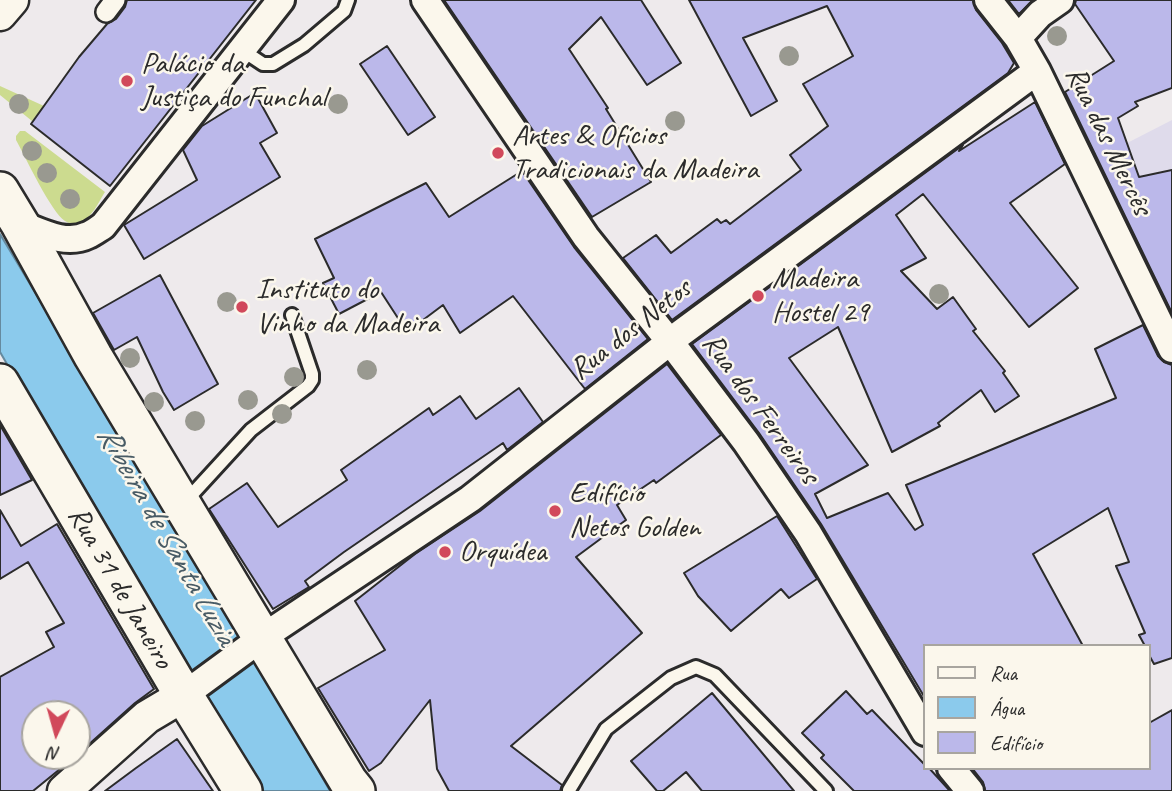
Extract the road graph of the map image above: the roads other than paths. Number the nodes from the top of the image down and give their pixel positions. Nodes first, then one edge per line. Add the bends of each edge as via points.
1 (12, 0) edge
2 (281, 0) edge
3 (348, 0) edge
4 (425, 0) edge
5 (988, 0) edge
6 (1060, 0) edge
7 (0, 14) edge
8 (1018, 38) junction
9 (242, 50) junction
10 (1037, 71) junction
11 (0, 191) edge
12 (20, 224) junction
13 (292, 315) dead end
14 (669, 341) junction
15 (1172, 349) edge
16 (0, 383) edge
17 (183, 505) junction
18 (263, 637) junction
19 (184, 695) junction
20 (923, 729) edge
21 (953, 770) edge
22 (569, 790) edge
23 (64, 791) edge
24 (243, 791) edge
25 (356, 791) edge
26 (825, 791) edge
27 (970, 791) edge

1 - 7 street
2 - 9 street
3 - 9 lane via 344,11 304,45 272,64 263,64
4 - 14 street, Rua dos Ferreiros via 586,237
5 - 8 street, Rua das Mercês
6 - 8 street
8 - 10 street, Rua das Mercês
9 - 12 street via 103,226 73,239
10 - 14 street, Rua dos Netos
10 - 15 street, Rua das Mercês
11 - 12 main road
12 - 17 main road
13 - 17 lane via 312,380 251,430
14 - 18 street, Rua dos Netos via 470,499
14 - 20 street, Rua dos Ferreiros via 808,533
16 - 19 main road, Rua 31 de Janeiro
17 - 18 main road
18 - 19 street, Rua dos Netos
18 - 25 main road
19 - 23 street via 148,718
19 - 24 main road, Rua 31 de Janeiro
21 - 27 street
22 - 26 lane via 606,729 671,678 696,667 715,675

